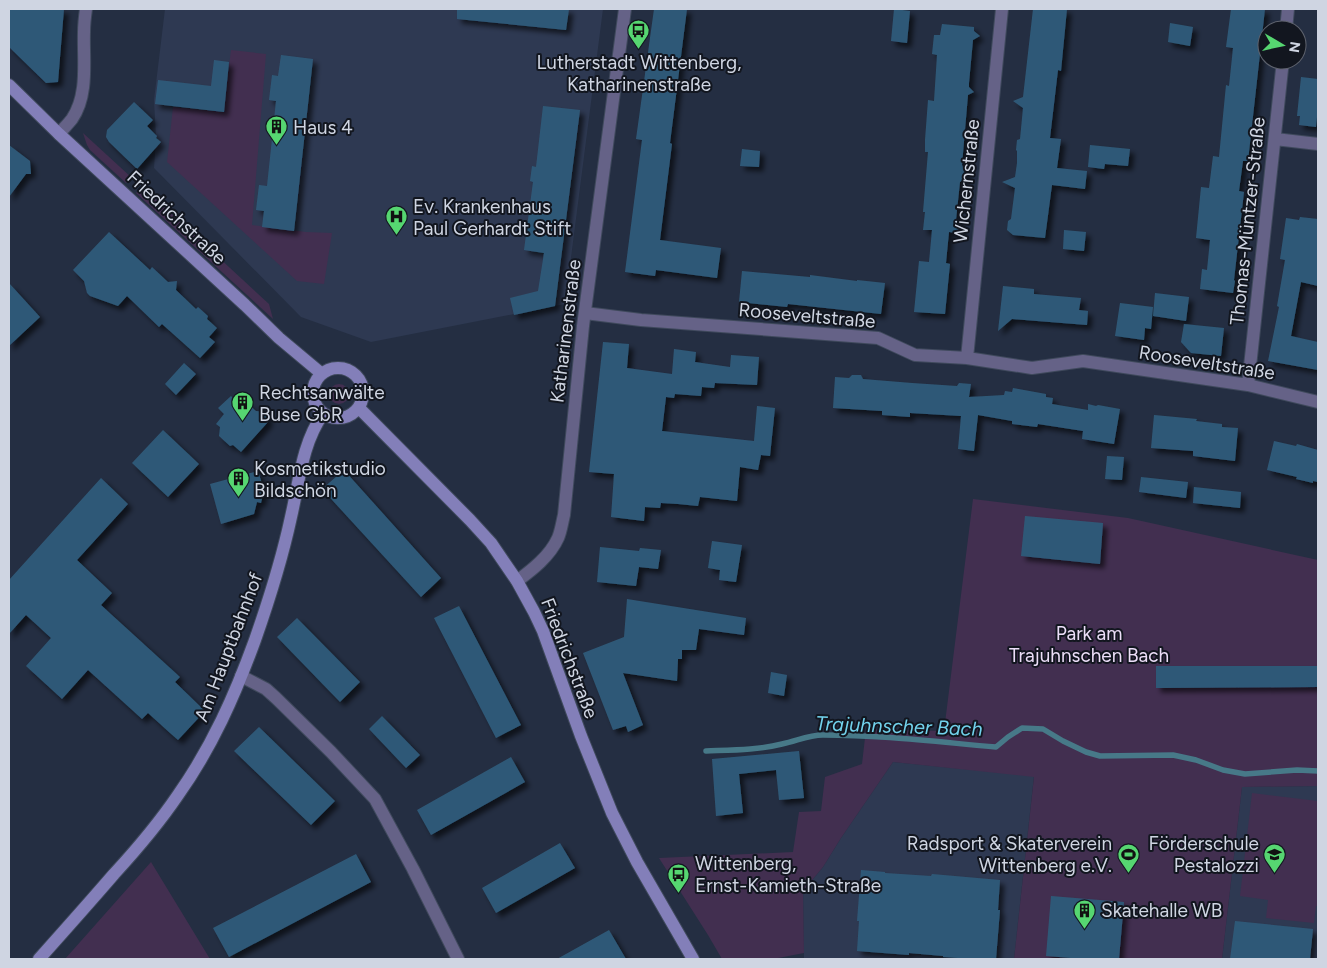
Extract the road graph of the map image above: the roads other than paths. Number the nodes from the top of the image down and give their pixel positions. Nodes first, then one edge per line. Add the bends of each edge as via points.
1 (86, 9) edge
2 (625, 9) edge
3 (1002, 9) edge
4 (1282, 70) edge
5 (9, 85) edge
6 (59, 134) junction
7 (1275, 139) junction
8 (1318, 144) edge
9 (585, 313) junction
10 (967, 358) junction
11 (322, 374) junction
12 (1248, 385) junction
13 (1318, 402) edge
14 (359, 408) junction
15 (323, 414) junction
16 (517, 581) junction
17 (241, 676) junction
18 (39, 959) edge
19 (458, 959) edge
20 (693, 959) edge

1 - 6 street via 81,95 73,118
2 - 9 street, Katharinenstraße
3 - 10 street, Wichernstraße
4 - 7 street, Thomas-Müntzer-Straße
5 - 6 street, Friedrichstraße
6 - 11 street, Friedrichstraße via 285,344
7 - 8 street
7 - 12 street, Thomas-Müntzer-Straße
9 - 10 street, Rooseveltstraße via 878,338 915,355
9 - 16 street, Katharinenstraße via 561,528 546,555
10 - 12 street, Rooseveltstraße via 1032,368 1083,361
11 - 14 street via 336,368 354,374 363,390
11 - 15 street via 314,394 316,405
12 - 13 street, Rooseveltstraße
14 - 15 street via 342,418
14 - 16 street, Friedrichstraße via 470,520 491,543
15 - 17 street, Am Hauptbahnhof via 304,458 268,601
16 - 20 street, Friedrichstraße via 543,631 612,813 636,862
17 - 18 street, Am Hauptbahnhof via 220,724 179,795 145,840
17 - 19 street via 276,698 375,799

